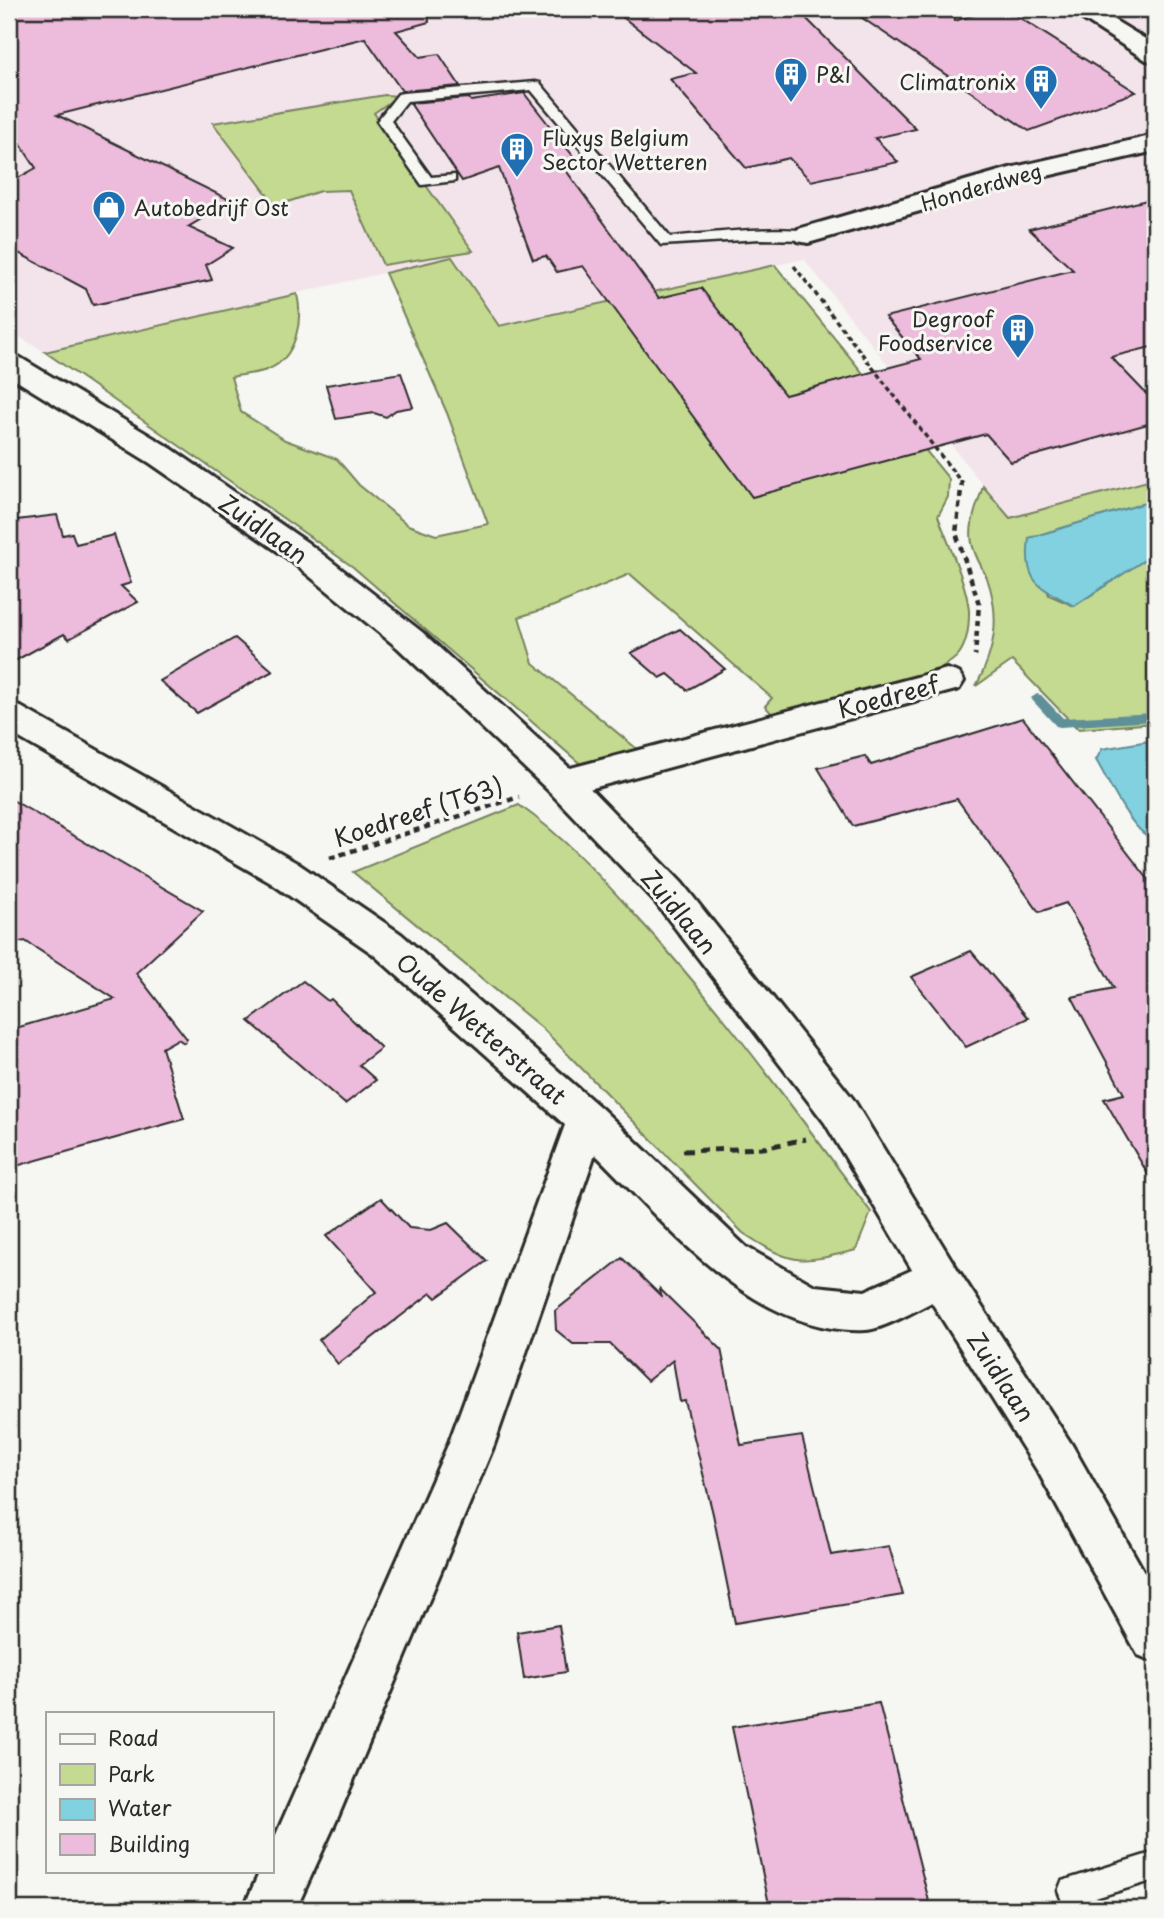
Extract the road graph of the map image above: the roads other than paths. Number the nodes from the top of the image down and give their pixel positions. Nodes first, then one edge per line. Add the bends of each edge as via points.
1 (1079, 9) edge
2 (1155, 55) edge
3 (1155, 143) edge
4 (450, 178) dead end
5 (808, 235) joint
6 (9, 363) edge
7 (947, 681) road end
8 (9, 716) edge
9 (563, 783) junction
10 (587, 1120) junction
11 (939, 1277) junction
12 (1155, 1638) edge
13 (1155, 1866) edge
14 (1072, 1891) dead end
15 (269, 1909) edge

1 - 2 street
3 - 5 street, Honderdweg via 1019,174
4 - 5 lane via 427,182 384,121 403,97 535,86 666,242
6 - 9 street, Zuidlaan via 161,456 297,550 410,640
7 - 9 street, Koedreef
8 - 10 street, Oude Wetterstraat via 284,873 387,944
9 - 11 street, Zuidlaan via 669,893 852,1131
10 - 11 street, Oude Wetterstraat via 731,1260 808,1304 868,1311
10 - 15 street via 471,1445
11 - 12 street, Zuidlaan via 1056,1460
13 - 14 lane

